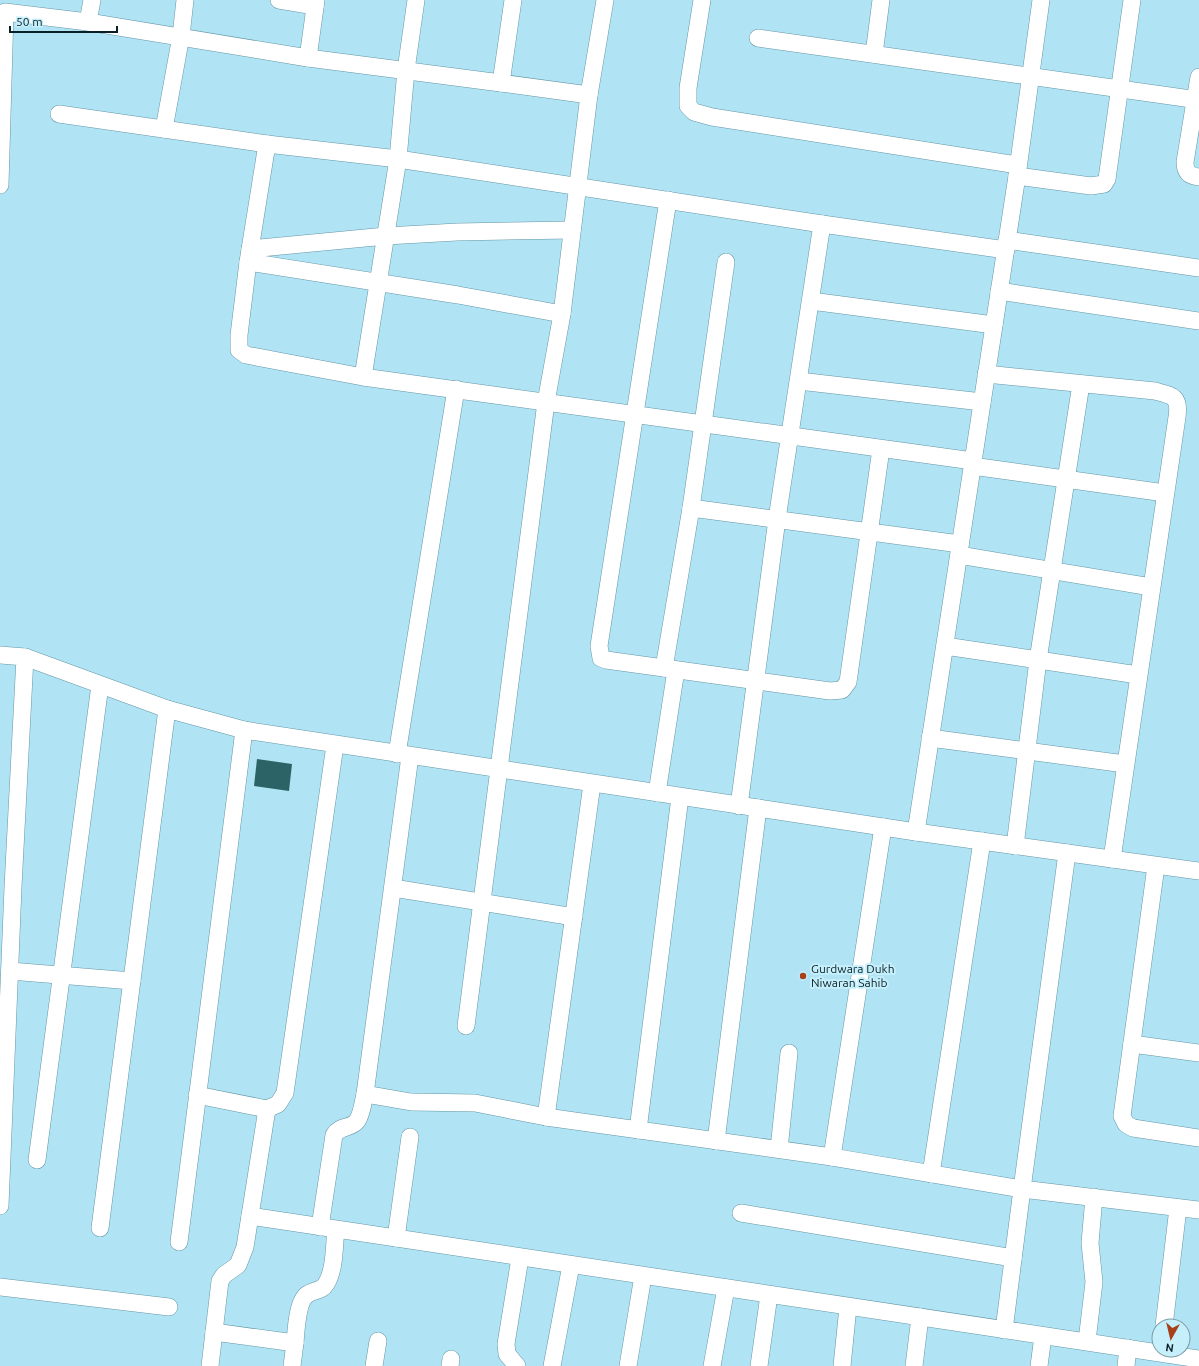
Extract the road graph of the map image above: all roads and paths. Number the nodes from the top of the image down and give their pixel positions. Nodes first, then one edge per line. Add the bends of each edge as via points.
1 (92, 0) edge
2 (185, 0) edge
3 (279, 0) edge
4 (416, 0) edge
5 (513, 0) edge
6 (604, 0) edge
7 (702, 0) edge
8 (881, 0) edge
9 (1040, 0) edge
10 (1132, 0) edge
11 (315, 3) edge
12 (4, 15) edge
13 (88, 22) junction
14 (181, 36) junction
15 (758, 38) dead end
16 (874, 54) junction
17 (308, 58) junction
18 (406, 70) junction
19 (1030, 77) junction
20 (1199, 77) edge
21 (501, 83) junction
22 (1118, 89) junction
23 (589, 95) junction
24 (1197, 100) edge
25 (59, 114) dead end
26 (2, 118) edge
27 (164, 129) junction
28 (267, 144) junction
29 (398, 159) junction
30 (1018, 170) junction
31 (1199, 177) edge
32 (0, 185) edge
33 (578, 187) junction
34 (668, 200) junction
35 (822, 224) junction
36 (572, 230) junction
37 (386, 236) junction
38 (1006, 245) junction
39 (249, 255) junction
40 (726, 262) dead end
41 (1199, 268) edge
42 (379, 282) junction
43 (999, 291) junction
44 (811, 301) junction
45 (562, 314) junction
46 (1199, 321) edge
47 (994, 325) junction
48 (986, 374) junction
49 (363, 377) junction
50 (799, 380) junction
51 (1081, 384) junction
52 (456, 389) junction
53 (546, 402) junction
54 (982, 402) junction
55 (636, 415) junction
56 (703, 424) junction
57 (791, 436) junction
58 (881, 448) junction
59 (973, 464) junction
60 (1066, 479) junction
61 (1165, 492) junction
62 (691, 508) junction
63 (777, 519) junction
64 (869, 532) junction
65 (959, 550) junction
66 (1052, 571) junction
67 (1151, 587) junction
68 (945, 646) junction
69 (0, 655) edge
70 (24, 657) junction
71 (1038, 660) junction
72 (670, 669) junction
73 (1138, 675) junction
74 (754, 681) junction
75 (100, 685) junction
76 (167, 709) junction
77 (244, 730) junction
78 (930, 738) junction
79 (335, 745) junction
80 (1028, 750) junction
81 (403, 755) junction
82 (1125, 764) junction
83 (499, 770) junction
84 (592, 784) junction
85 (657, 793) junction
86 (680, 797) junction
87 (739, 806) junction
88 (758, 808) junction
89 (883, 827) junction
90 (916, 832) junction
91 (982, 841) junction
92 (1015, 846) junction
93 (1067, 853) junction
94 (1112, 860) junction
95 (1156, 866) junction
96 (1199, 871) edge
97 (6, 887) edge
98 (393, 888) junction
99 (482, 903) junction
100 (574, 917) junction
101 (10, 971) junction
102 (61, 976) junction
103 (132, 981) junction
104 (466, 1026) dead end
105 (1132, 1044) junction
106 (1199, 1052) edge
107 (788, 1054) dead end
108 (365, 1094) junction
109 (197, 1095) junction
110 (267, 1109) junction
111 (546, 1117) junction
112 (638, 1130) junction
113 (410, 1137) dead end
114 (1199, 1138) edge
115 (716, 1141) junction
116 (779, 1150) junction
117 (832, 1157) junction
118 (37, 1160) dead end
119 (931, 1174) junction
120 (1022, 1189) junction
121 (1094, 1197) junction
122 (0, 1206) edge
123 (1178, 1208) junction
124 (1199, 1210) edge
125 (741, 1213) dead end
126 (250, 1216) junction
127 (100, 1228) dead end
128 (328, 1229) junction
129 (396, 1238) junction
130 (179, 1242) dead end
131 (520, 1258) junction
132 (1013, 1258) junction
133 (571, 1265) junction
134 (643, 1276) junction
135 (0, 1287) edge
136 (726, 1288) junction
137 (769, 1295) junction
138 (169, 1307) dead end
139 (848, 1307) junction
140 (920, 1317) junction
141 (1165, 1318) edge
142 (1004, 1330) junction
143 (214, 1332) junction
144 (1043, 1336) junction
145 (378, 1341) dead end
146 (1087, 1341) junction
147 (294, 1343) junction
148 (1128, 1348) junction
149 (1151, 1350) edge
150 (210, 1366) edge
151 (292, 1366) edge
152 (374, 1366) edge
153 (517, 1366) edge
154 (552, 1366) edge
155 (628, 1366) edge
156 (712, 1366) edge
157 (759, 1366) edge
158 (842, 1366) edge
159 (914, 1366) edge
160 (1039, 1366) edge
161 (1126, 1366) edge

1 - 13 street
2 - 14 street
3 - 11 street
4 - 18 street
5 - 21 street
6 - 23 street
7 - 30 street via 688,88 688,106 694,112
8 - 16 street
9 - 19 street
10 - 22 street
11 - 17 street
12 - 13 street
12 - 26 street
13 - 14 street
14 - 17 street
14 - 27 street
15 - 16 street
16 - 19 street
17 - 18 street
18 - 21 street
18 - 29 street
19 - 22 street
19 - 30 street
20 - 24 street
21 - 23 street
22 - 24 street
22 - 30 street via 1107,179 1104,184 1092,186
23 - 33 street
24 - 31 street via 1185,162 1187,172 1191,176
25 - 27 street
26 - 32 street
27 - 28 street
28 - 29 street
28 - 39 street
29 - 33 street
29 - 37 street
30 - 38 street
33 - 34 street
33 - 36 street
34 - 35 street
34 - 55 street
35 - 38 street
35 - 44 street
36 - 37 street
36 - 45 street
37 - 39 street
37 - 42 street
38 - 41 street
38 - 43 street
39 - 42 street
39 - 49 street via 239,350 254,357
40 - 56 street
42 - 45 street
42 - 49 street
43 - 46 street
43 - 47 street
44 - 47 street
44 - 50 street
45 - 53 street
47 - 48 street
48 - 51 street
48 - 54 street
49 - 52 street
50 - 54 street
50 - 57 street
51 - 60 street
51 - 61 street via 1155,391 1174,396 1178,410
52 - 53 street
52 - 81 street
53 - 55 street
53 - 83 street
54 - 59 street
55 - 56 street
55 - 72 street via 599,653 601,658 606,660
56 - 57 street
56 - 62 street
57 - 58 street
57 - 63 street
58 - 59 street
58 - 64 street
59 - 60 street
59 - 65 street
60 - 61 street
60 - 66 street
61 - 67 street
62 - 63 street
62 - 72 street
63 - 64 street
63 - 74 street
64 - 65 street
64 - 74 street via 848,682 842,690 830,691
65 - 66 street
65 - 68 street
66 - 67 street
66 - 71 street
67 - 73 street
68 - 71 street
68 - 78 street
69 - 70 street
70 - 75 street
70 - 97 street
71 - 73 street
71 - 80 street
72 - 74 street
72 - 85 street
73 - 82 street
74 - 87 street
75 - 76 street
75 - 102 street
76 - 77 street
76 - 103 street
77 - 79 street
77 - 109 street
78 - 80 street
78 - 90 street
79 - 81 street
79 - 110 street via 285,1093 278,1104
80 - 82 street
80 - 92 street
81 - 83 street
81 - 98 street
82 - 94 street
83 - 84 street
83 - 99 street
84 - 85 street
84 - 100 street
85 - 86 street
86 - 87 street
86 - 112 street
87 - 88 street
88 - 89 street
88 - 115 street
89 - 90 street
89 - 117 street
90 - 91 street
91 - 92 street
91 - 119 street
92 - 93 street
93 - 94 street
93 - 120 street
94 - 95 street
95 - 96 street
95 - 105 street
97 - 101 street
98 - 99 street
98 - 108 street
99 - 100 street
99 - 104 street
100 - 111 street
101 - 102 street
101 - 122 street
102 - 103 street
102 - 118 street
103 - 127 street
105 - 106 street
105 - 114 street via 1122,1110 1126,1124 1133,1128
107 - 116 street
108 - 111 street via 410,1102 475,1103
108 - 128 street via 358,1120 353,1125 340,1128 334,1135
109 - 110 street
109 - 130 street
110 - 126 street
111 - 112 street
112 - 115 street
113 - 129 street
115 - 116 street
116 - 117 street
117 - 119 street
119 - 120 street
120 - 121 street
120 - 132 street
121 - 123 street
121 - 146 street via 1090,1243 1094,1293
123 - 124 street
123 - 141 street
125 - 132 street
126 - 128 street
126 - 143 street via 240,1262 220,1280
128 - 129 street
128 - 147 street via 329,1280 322,1289 303,1298
129 - 131 street
131 - 133 street
131 - 153 street via 506,1344 507,1354
132 - 142 street
133 - 134 street
133 - 154 street
134 - 136 street
134 - 155 street
135 - 138 street
136 - 137 street
136 - 156 street
137 - 139 street
137 - 157 street
139 - 140 street
139 - 158 street
140 - 142 street
140 - 159 street
142 - 144 street
143 - 147 street
143 - 150 street
144 - 146 street
144 - 160 street
145 - 152 street
146 - 148 street
147 - 151 street
148 - 149 street
148 - 161 street

